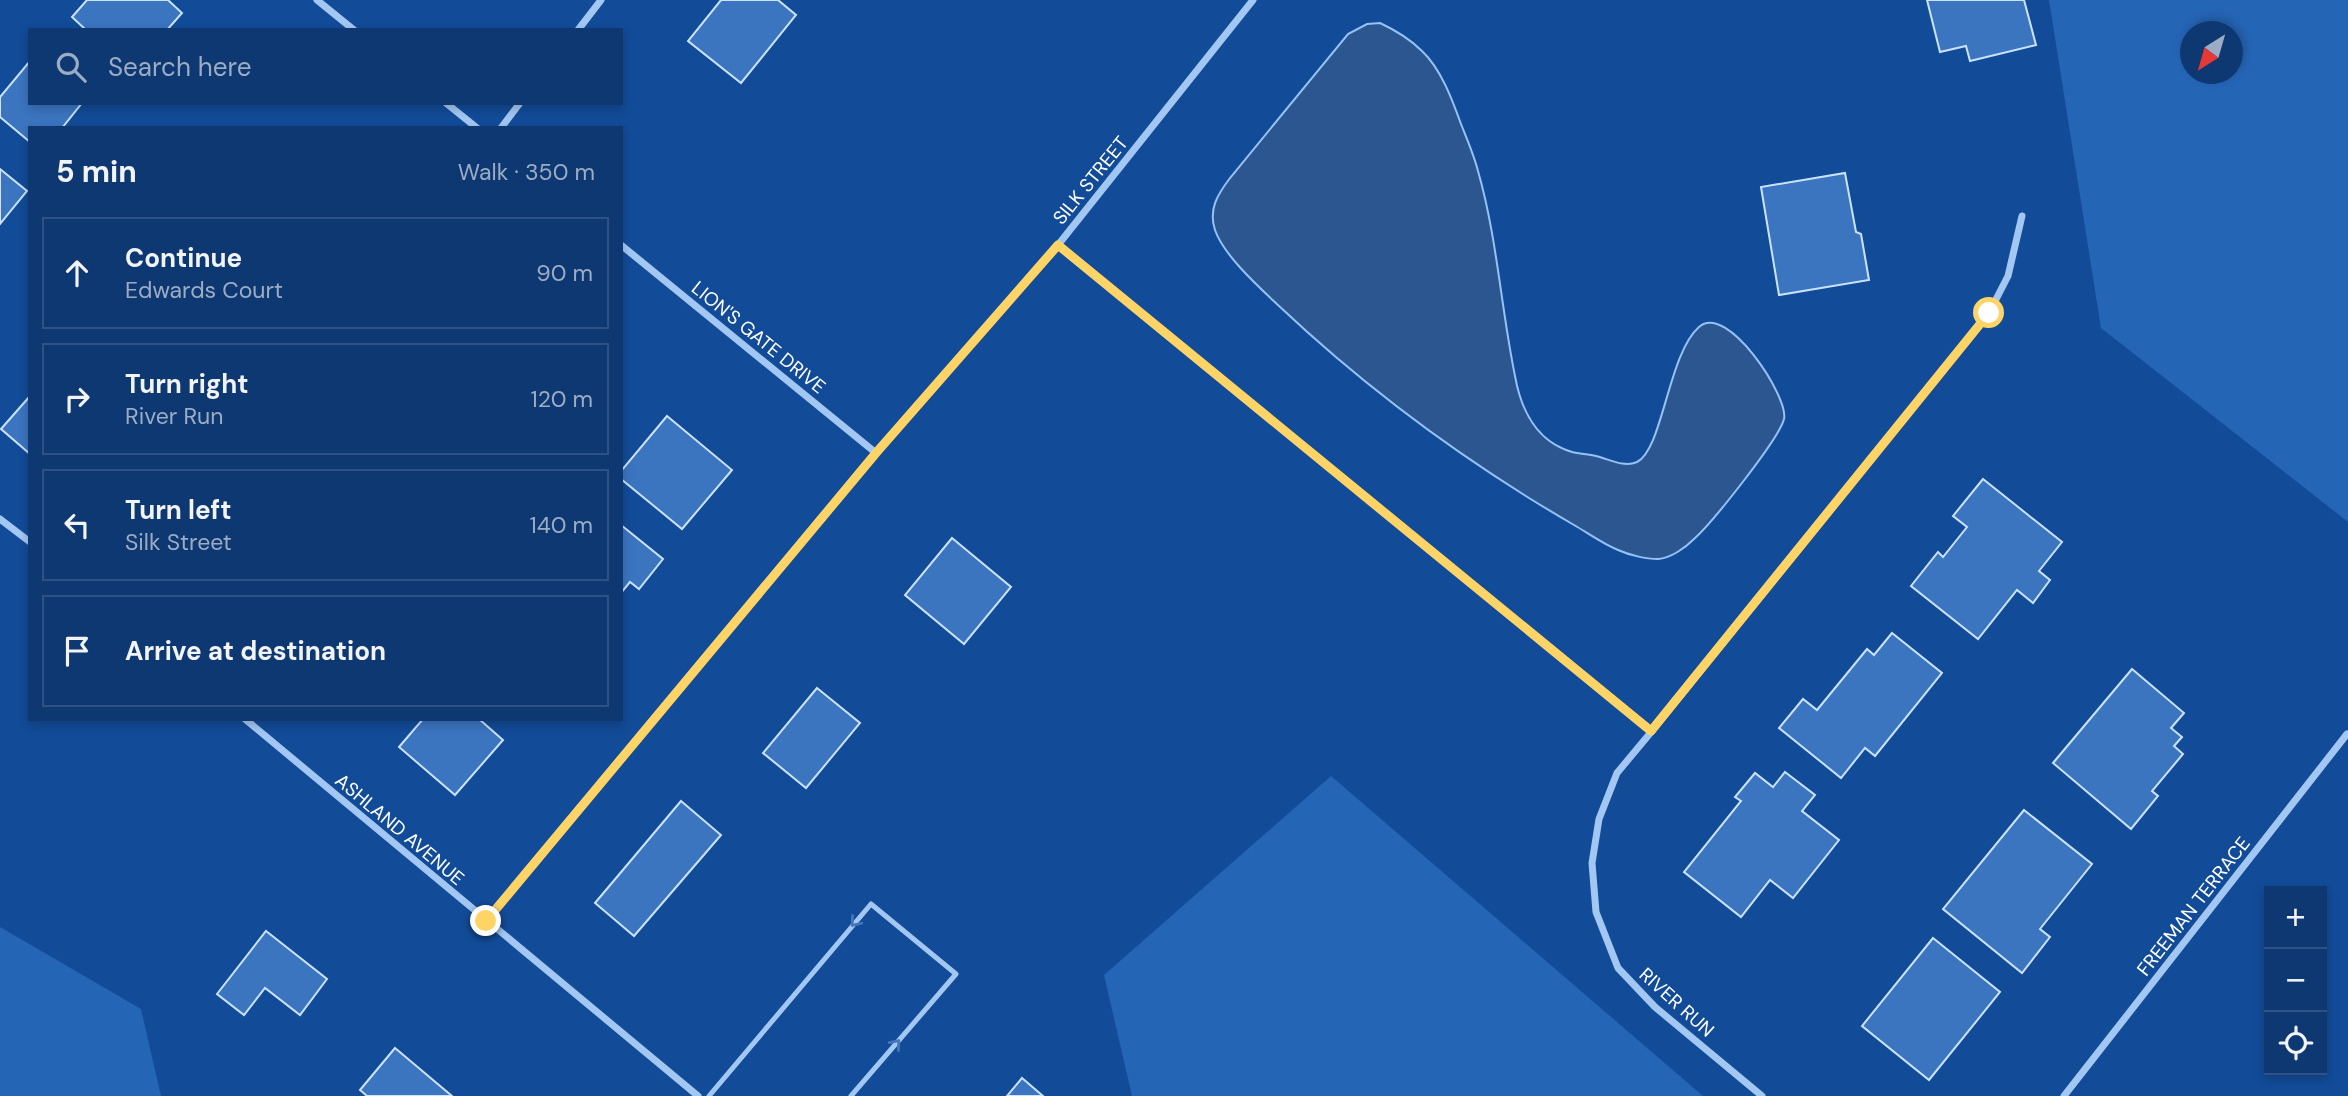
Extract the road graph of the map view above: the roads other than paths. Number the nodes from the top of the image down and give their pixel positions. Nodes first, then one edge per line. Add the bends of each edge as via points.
1 (317, 0) edge
2 (601, 0) edge
3 (1253, 0) edge
4 (352, 28) edge
5 (580, 28) edge
6 (448, 105) edge
7 (518, 105) edge
8 (475, 126) edge
9 (503, 126) edge
10 (2022, 216) dead end
11 (1058, 245) junction
12 (623, 247) edge
13 (876, 453) junction
14 (0, 519) edge
15 (28, 540) edge
16 (247, 721) edge
17 (1651, 731) junction
18 (2347, 734) edge
19 (486, 921) junction
20 (698, 1096) edge
21 (709, 1096) edge
22 (851, 1096) edge
23 (1762, 1096) edge
24 (2064, 1096) edge

1 - 4 street
2 - 5 street
3 - 11 street, SILK STREET
6 - 8 street
7 - 9 street
10 - 17 street, RIVER RUN via 2008,276 1989,313
11 - 13 street, SILK STREET
11 - 17 street
12 - 13 street, LION'S GATE DRIVE
13 - 19 street, SILK STREET
14 - 15 street
16 - 19 street, ASHLAND AVENUE
17 - 23 street, RIVER RUN via 1617,773 1599,819 1591,863 1596,912 1618,968 1655,1007
18 - 24 street, FREEMAN TERRACE
19 - 20 street, ASHLAND AVENUE
22 -> 21 lane via 956,974 871,904

